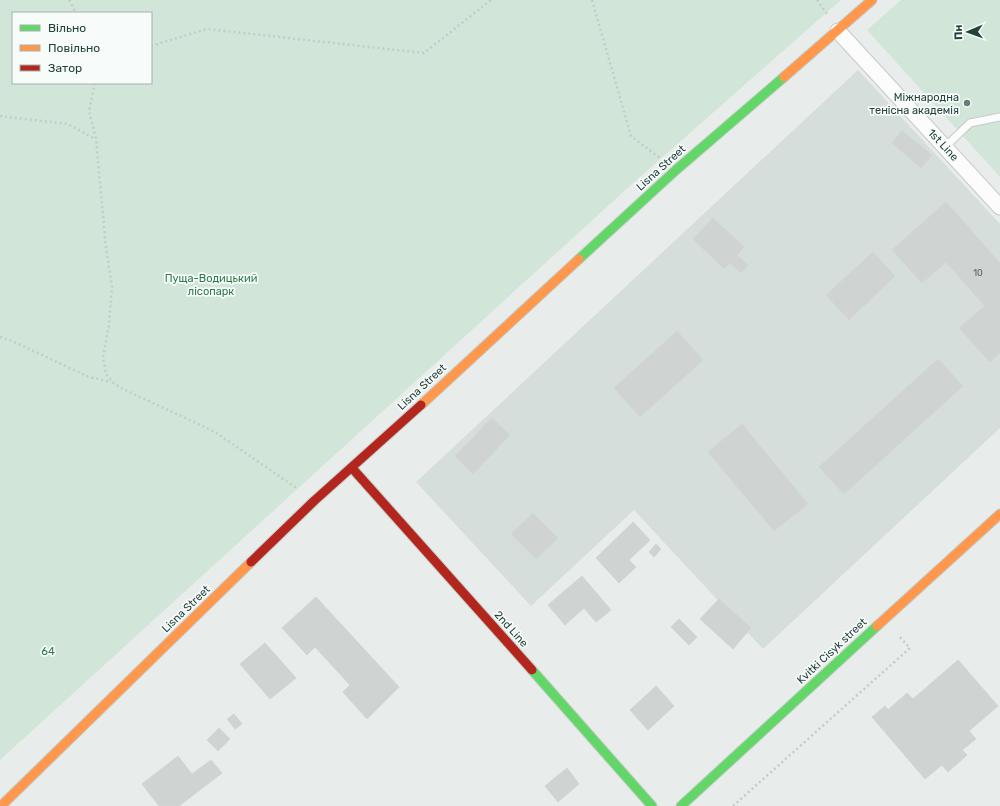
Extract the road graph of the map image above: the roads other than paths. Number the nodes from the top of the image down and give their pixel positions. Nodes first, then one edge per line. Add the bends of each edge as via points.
1 (872, 0) edge
2 (838, 31) junction
3 (1000, 117) edge
4 (945, 147) junction
5 (1000, 207) edge
6 (352, 468) junction
7 (1000, 514) edge
8 (1, 806) edge
9 (652, 806) edge
10 (681, 806) edge

1 - 2 street, Lisna Street
2 - 4 street, 1st Line
2 - 6 street, Lisna Street via 676,170
3 - 4 lane via 970,123
4 - 5 street, 1st Line
6 - 8 street, Lisna Street via 314,501
6 - 9 street, 2nd Line
7 - 10 street, Kvitki Cisyk street

